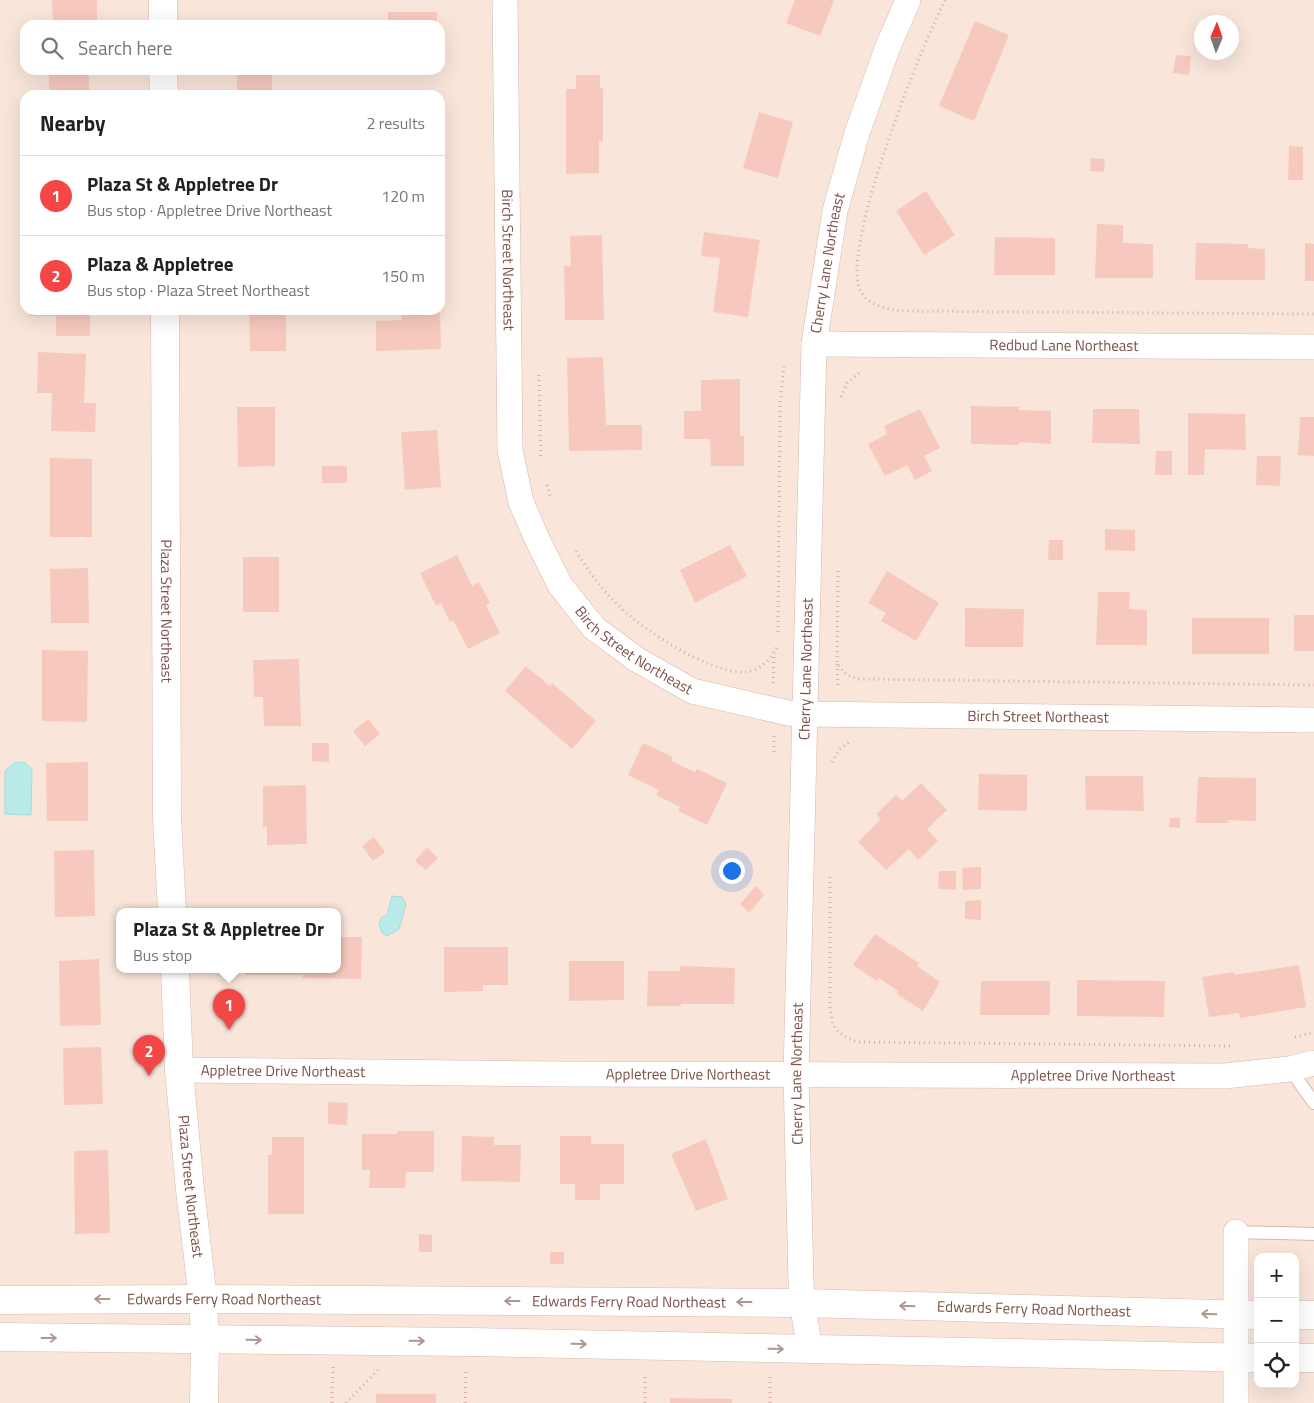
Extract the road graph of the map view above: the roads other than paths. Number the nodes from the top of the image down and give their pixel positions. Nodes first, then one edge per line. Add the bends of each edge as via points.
1 (163, 0) edge
2 (505, 0) edge
3 (908, 0) edge
4 (163, 20) edge
5 (163, 75) edge
6 (164, 90) edge
7 (165, 315) edge
8 (814, 344) junction
9 (1314, 347) edge
10 (805, 714) junction
11 (1314, 720) edge
12 (172, 908) edge
13 (175, 973) edge
14 (1314, 1063) edge
15 (1290, 1069) junction
16 (179, 1070) junction
17 (796, 1075) junction
18 (1314, 1102) edge
19 (1236, 1232) joint
20 (1314, 1234) edge
21 (203, 1299) junction
22 (0, 1300) edge
23 (802, 1303) junction
24 (1247, 1315) edge
25 (1299, 1315) edge
26 (1314, 1315) edge
27 (0, 1338) edge
28 (205, 1339) junction
29 (810, 1349) junction
30 (1247, 1358) edge
31 (1299, 1358) edge
32 (1314, 1358) edge
33 (204, 1403) edge
34 (1236, 1403) edge

1 - 4 main road
2 - 10 street, Birch Street Northeast via 510,450 524,510 560,585 594,628 636,659 692,690 788,713
3 - 8 street, Cherry Lane Northeast via 857,133 835,211
5 - 6 main road
7 - 12 main road, Plaza Street Northeast via 167,818
8 - 9 street, Redbud Lane Northeast
8 - 10 street, Cherry Lane Northeast
10 - 11 street, Birch Street Northeast
10 - 17 street, Cherry Lane Northeast
13 - 16 main road, Plaza Street Northeast
14 - 15 street, Appletree Drive Northeast
15 - 17 street, Appletree Drive Northeast via 1225,1076
15 - 18 lane
16 - 17 street, Appletree Drive Northeast
16 - 21 main road, Plaza Street Northeast
17 - 23 street, Cherry Lane Northeast
19 - 20 lane
19 - 24 street
21 -> 22 main road, Edwards Ferry Road Northeast
23 -> 21 main road, Edwards Ferry Road Northeast
21 - 28 main road, Plaza Street Northeast
24 -> 23 main road, Edwards Ferry Road Northeast
23 - 29 street, Cherry Lane Northeast
24 - 30 street
25 - 26 main road
27 -> 28 main road
28 -> 29 main road
28 - 33 main road, Plaza Street Northeast
29 - 30 main road
30 - 34 street
31 - 32 main road

